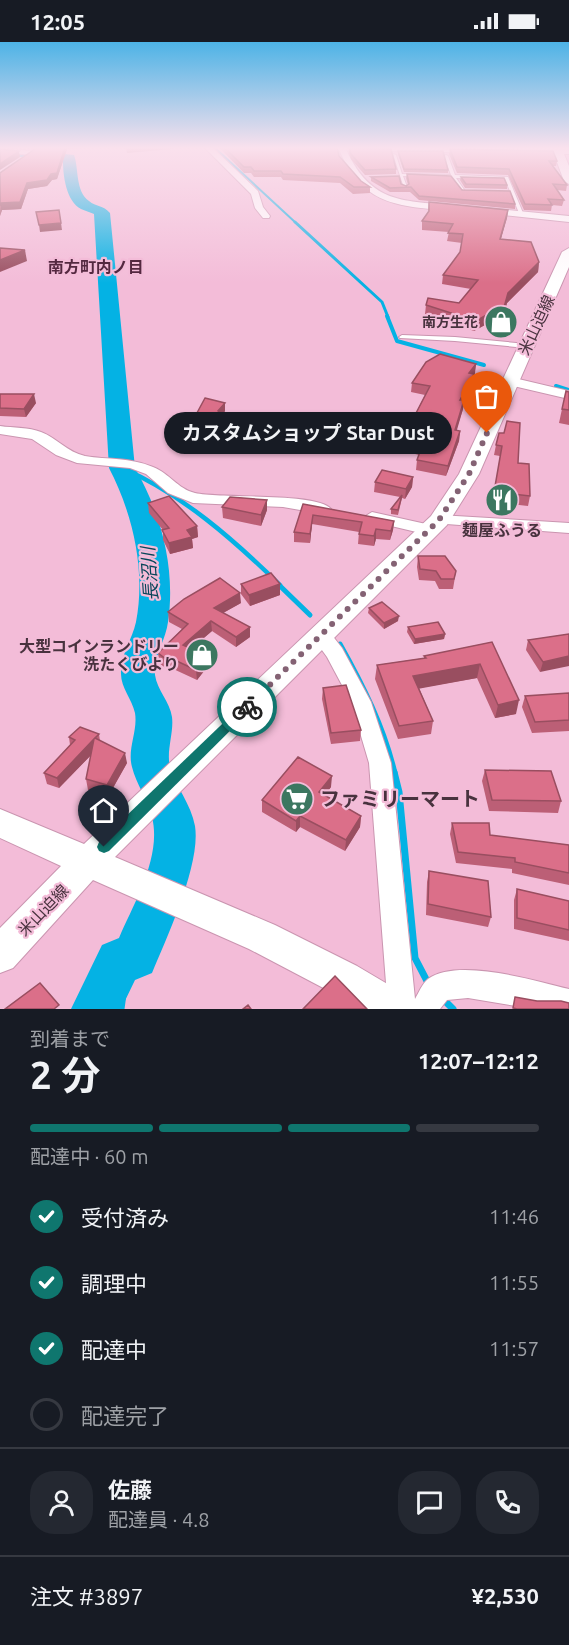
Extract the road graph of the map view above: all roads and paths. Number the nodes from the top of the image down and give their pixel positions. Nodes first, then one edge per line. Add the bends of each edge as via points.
1 (254, 192) edge
2 (381, 192) edge
3 (511, 192) edge
4 (459, 209) edge
5 (480, 210) edge
6 (521, 213) junction
7 (266, 216) dead end
8 (569, 219) edge
9 (569, 255) edge
10 (402, 337) dead end
11 (518, 366) junction
12 (569, 395) edge
13 (0, 430) edge
14 (336, 511) edge
15 (357, 515) edge
16 (434, 525) junction
17 (569, 528) edge
18 (321, 635) junction
19 (0, 823) edge
20 (88, 863) junction
21 (0, 955) edge
22 (432, 998) edge
23 (569, 1002) edge
24 (392, 1009) edge
25 (402, 1009) edge

1 - 7 street
2 - 4 street via 396,202
3 - 6 lane
5 - 6 street
6 - 8 street
9 - 11 main road, 米山迫線
10 - 11 lane via 455,339
11 - 12 street
11 - 16 main road, 米山迫線 via 469,474
13 - 14 street via 36,435 82,460 123,463 151,471 174,490 193,498 283,502
15 - 16 street
16 - 17 street
16 - 18 main road, 米山迫線
18 - 20 main road, 米山迫線
18 - 25 street via 350,678 380,763
19 - 20 main road
20 - 21 main road, 米山迫線
20 - 24 main road via 306,958
22 - 23 street via 460,984

